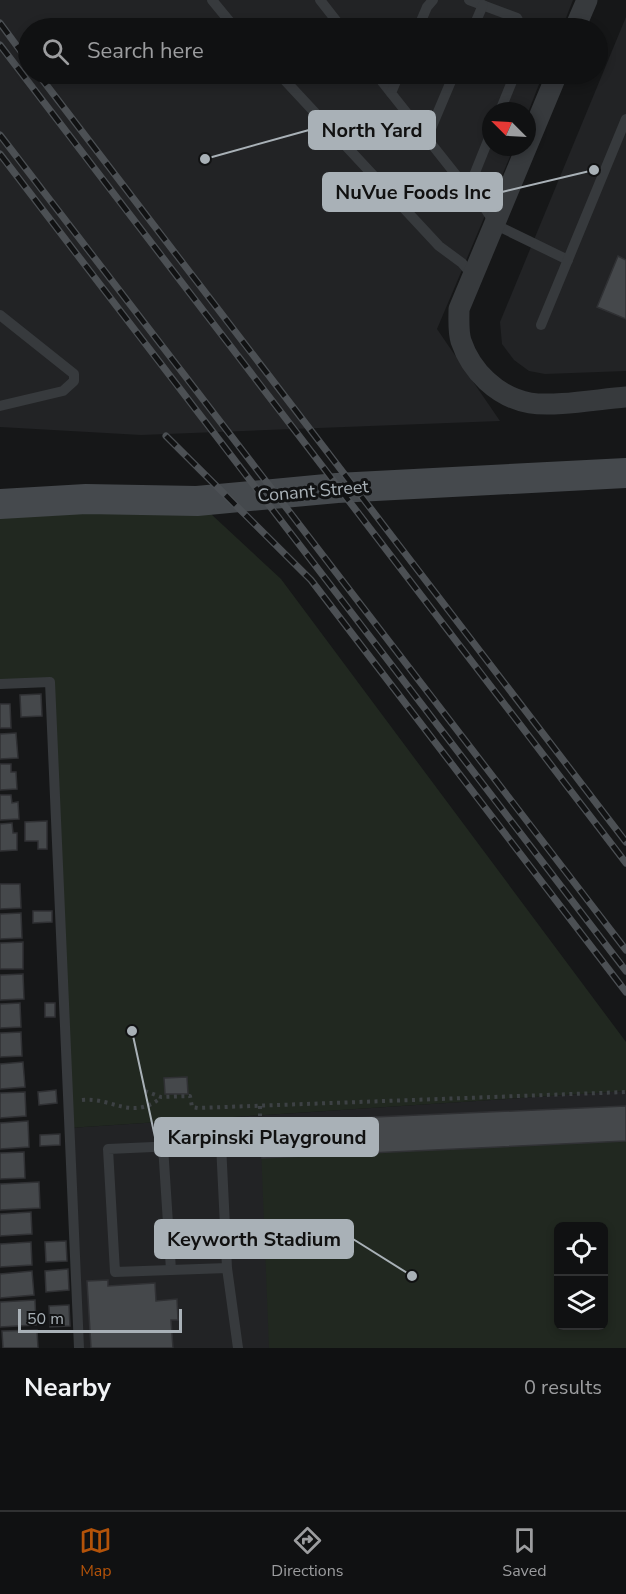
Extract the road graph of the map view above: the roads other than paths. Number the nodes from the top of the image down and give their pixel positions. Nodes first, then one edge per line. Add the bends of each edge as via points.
1 (212, 0) edge
2 (320, 0) edge
3 (433, 0) edge
4 (469, 0) edge
5 (586, 0) edge
6 (483, 5) junction
7 (227, 18) edge
8 (334, 18) edge
9 (422, 18) edge
10 (477, 18) edge
11 (517, 18) edge
12 (579, 18) edge
13 (288, 84) edge
14 (384, 84) edge
15 (395, 84) edge
16 (450, 84) edge
17 (511, 84) edge
18 (553, 84) edge
19 (391, 93) junction
20 (504, 102) edge
21 (626, 119) edge
22 (427, 138) junction
23 (482, 155) edge
24 (468, 190) junction
25 (496, 225) junction
26 (568, 260) junction
27 (474, 276) junction
28 (0, 315) edge
29 (541, 325) dead end
30 (626, 397) edge
31 (0, 406) edge
32 (626, 473) edge
33 (0, 504) edge
34 (0, 684) edge
35 (163, 1146) junction
36 (227, 1268) junction
37 (171, 1270) junction
38 (79, 1348) edge
39 (238, 1348) edge

1 - 7 lane
2 - 8 lane
3 - 9 lane
4 - 6 lane
5 - 12 street
6 - 10 lane
6 - 11 lane
13 - 27 lane via 439,246
14 - 19 lane
15 - 19 lane
16 - 22 lane
17 - 20 lane
18 - 25 street
19 - 22 lane
21 - 26 lane
22 - 24 lane
23 - 24 lane
24 - 25 lane
25 - 26 lane
25 - 27 street
26 - 29 lane
27 - 30 street via 459,309 460,340 471,364 490,385 530,403
28 - 31 lane via 74,374 74,381 63,391
32 - 33 main road, Conant Street via 337,488 197,501
34 - 38 lane via 50,682
35 - 36 lane via 221,1144
35 - 37 lane
35 - 37 lane via 108,1149 115,1272
36 - 37 lane
36 - 39 lane

